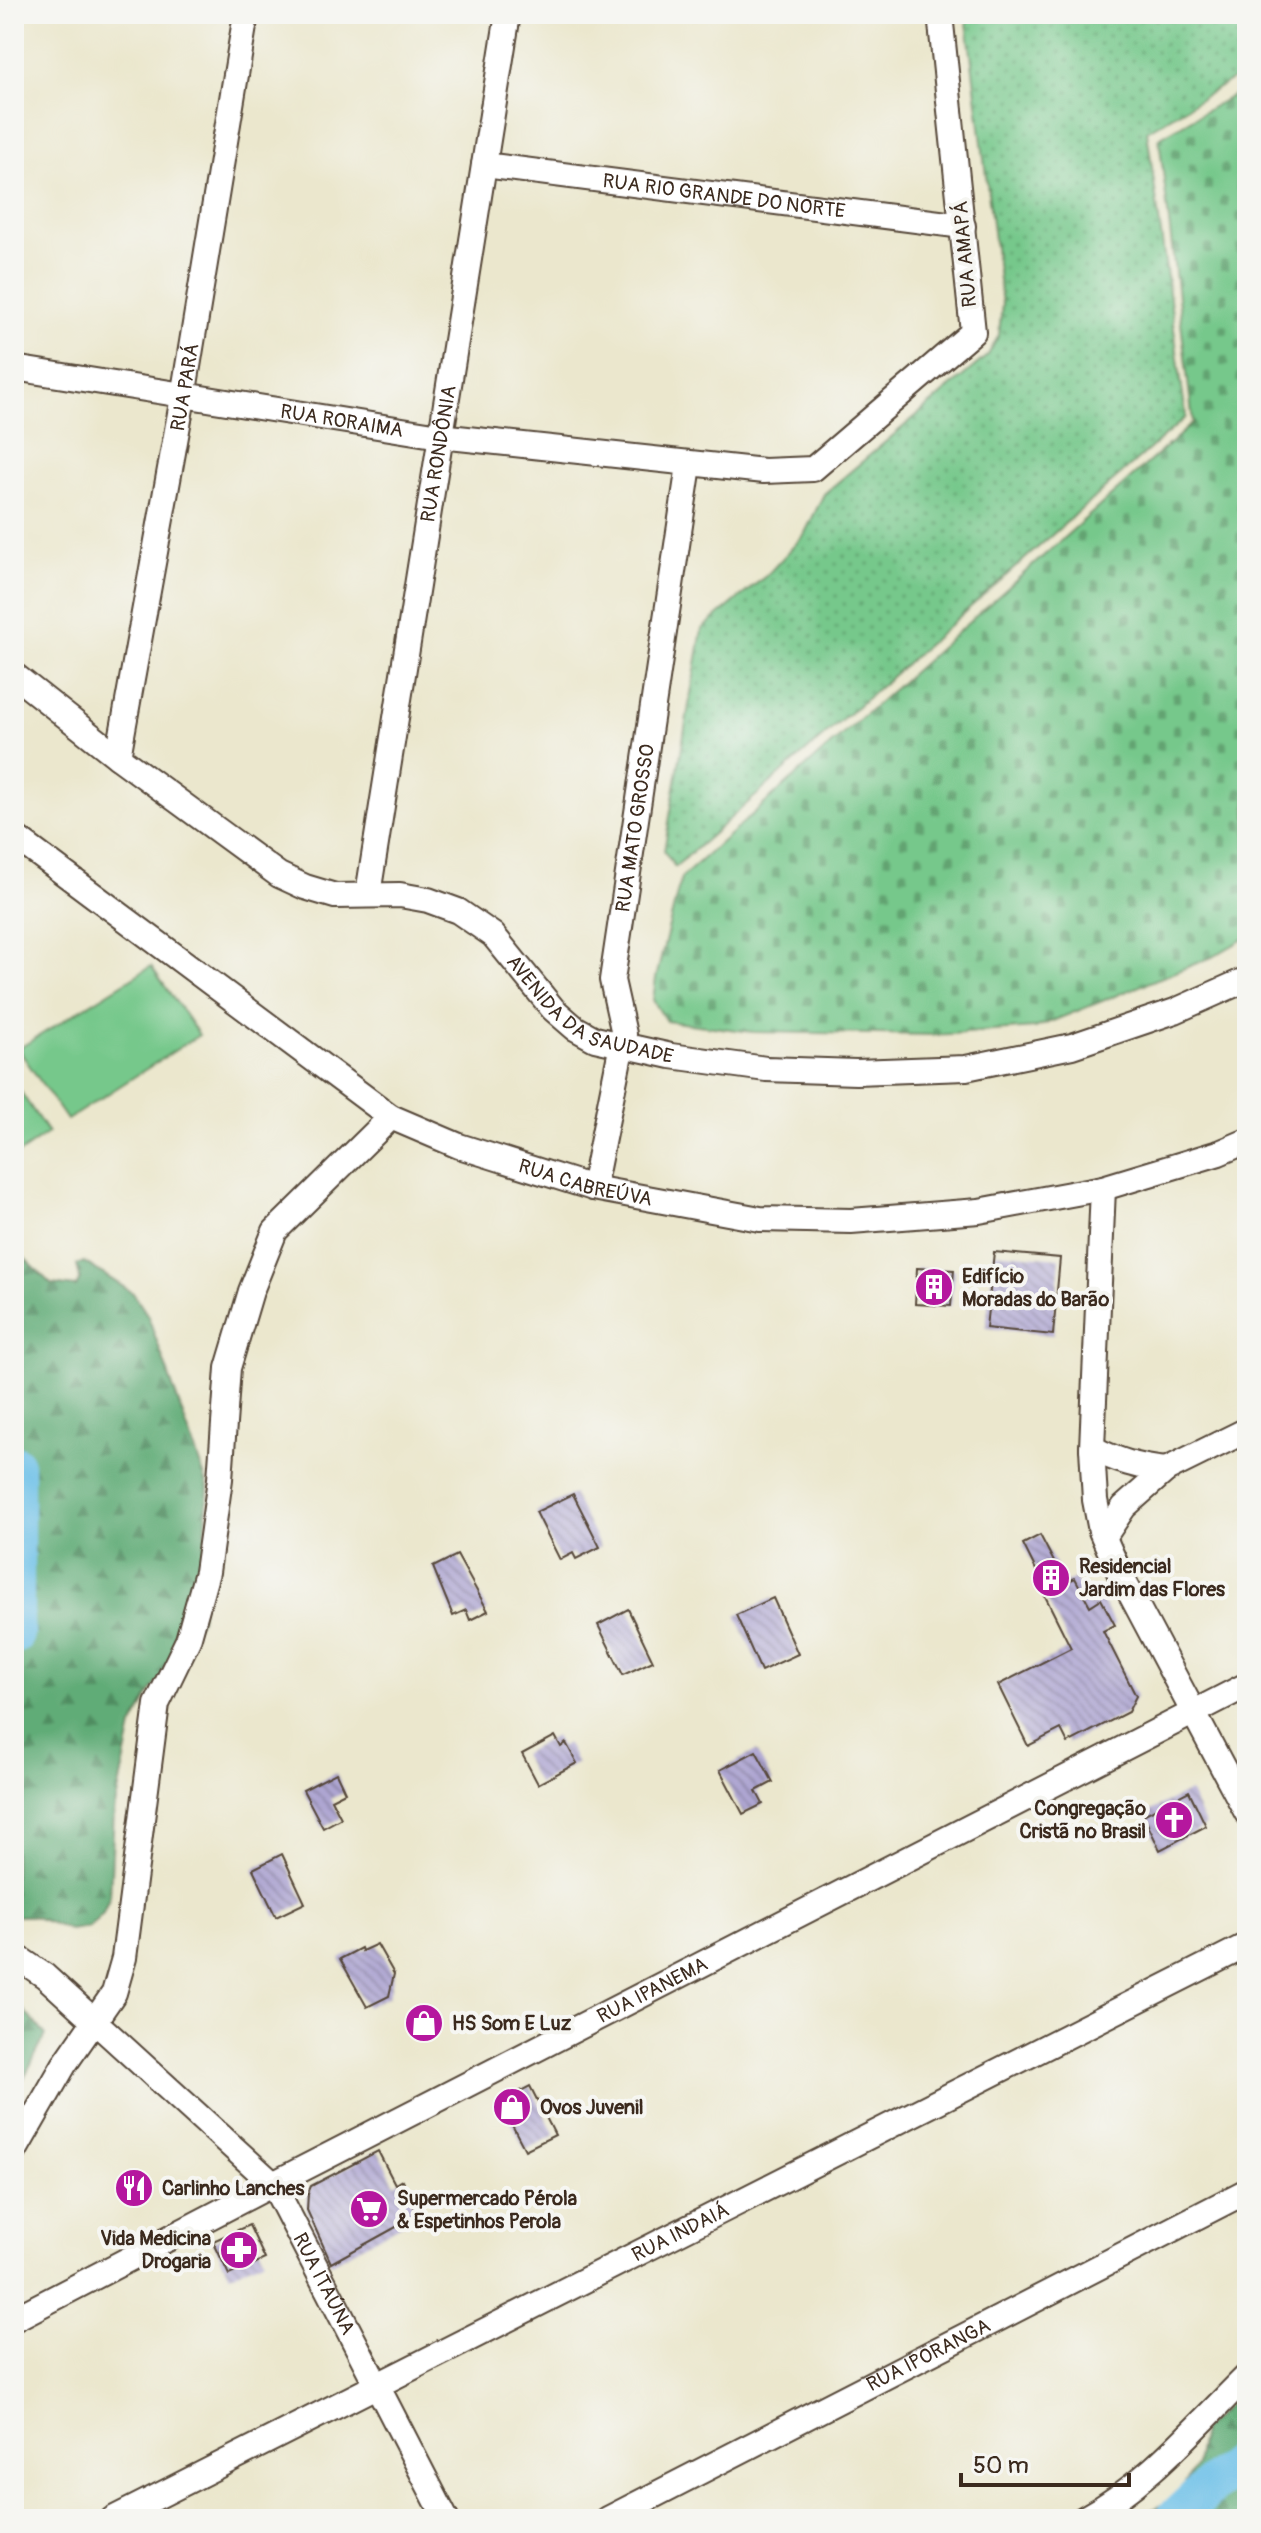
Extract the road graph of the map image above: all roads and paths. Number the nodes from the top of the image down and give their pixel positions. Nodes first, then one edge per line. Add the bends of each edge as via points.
1 (246, 14) edge
2 (508, 14) edge
3 (940, 14) edge
4 (484, 165) junction
5 (963, 226) junction
6 (14, 368) edge
7 (183, 397) junction
8 (440, 436) junction
9 (689, 465) junction
10 (813, 469) joint
11 (14, 675) edge
12 (118, 757) junction
13 (14, 836) edge
14 (368, 894) junction
15 (1247, 979) edge
16 (622, 1045) junction
17 (391, 1117) junction
18 (1247, 1141) edge
19 (593, 1188) junction
20 (1103, 1188) junction
21 (1247, 1430) edge
22 (1092, 1448) junction
23 (1166, 1470) junction
24 (1104, 1537) junction
25 (1247, 1685) edge
26 (1194, 1712) junction
27 (1247, 1813) edge
28 (1247, 1945) edge
29 (14, 1955) edge
30 (95, 2023) junction
31 (14, 2152) edge
32 (273, 2184) junction
33 (1247, 2191) edge
34 (14, 2319) edge
35 (1247, 2376) edge
36 (377, 2385) junction
37 (113, 2519) edge
38 (446, 2519) edge
39 (608, 2519) edge
40 (1083, 2519) edge

1 - 7 street, RUA PARÁ
2 - 4 street, RUA RONDÔNIA
3 - 5 street, RUA AMAPÁ
4 - 5 street, RUA RIO GRANDE DO NORTE
4 - 8 street, RUA RONDÔNIA
5 - 10 street, RUA AMAPÁ via 973,332
6 - 7 street, RUA RORAIMA
7 - 8 street, RUA RORAIMA
7 - 12 street, RUA PARÁ
8 - 9 street, RUA RORAIMA
8 - 14 street, RUA RONDÔNIA
9 - 10 street, RUA RORAIMA
9 - 16 street, RUA MATO GROSSO via 612,980
11 - 12 street, AVENIDA DA SAUDADE
12 - 14 street, AVENIDA DA SAUDADE via 279,875 335,896
13 - 17 street, RUA CABREÚVA
14 - 16 street, AVENIDA DA SAUDADE via 428,900 458,911 493,935 564,1018 595,1039
15 - 16 street, AVENIDA DA SAUDADE via 1175,1011 1072,1046 966,1068 766,1069
16 - 19 street, RUA MATO GROSSO
17 - 19 street, RUA CABREÚVA via 459,1146
17 - 30 street via 275,1231 251,1291 228,1368 207,1572 188,1640 157,1704 124,1958 114,1993
18 - 20 street, RUA CABREÚVA
19 - 20 street, RUA CABREÚVA via 760,1219 851,1221 979,1211
20 - 22 street
21 - 23 street
22 - 23 street via 1120,1462
22 - 24 street
23 - 24 street via 1124,1507
24 - 26 street
25 - 26 street, RUA IPANEMA
26 - 27 street
26 - 32 street, RUA IPANEMA
28 - 36 street, RUA INDAIÁ
29 - 30 street, RUA ITAÚNA
30 - 31 street
30 - 32 street, RUA ITAÚNA
32 - 34 street, RUA IPANEMA
32 - 36 street, RUA ITAÚNA
33 - 39 street, RUA IPORANGA
35 - 40 street via 1150,2471
36 - 37 street, RUA INDAIÁ
36 - 38 street, RUA ITAÚNA

